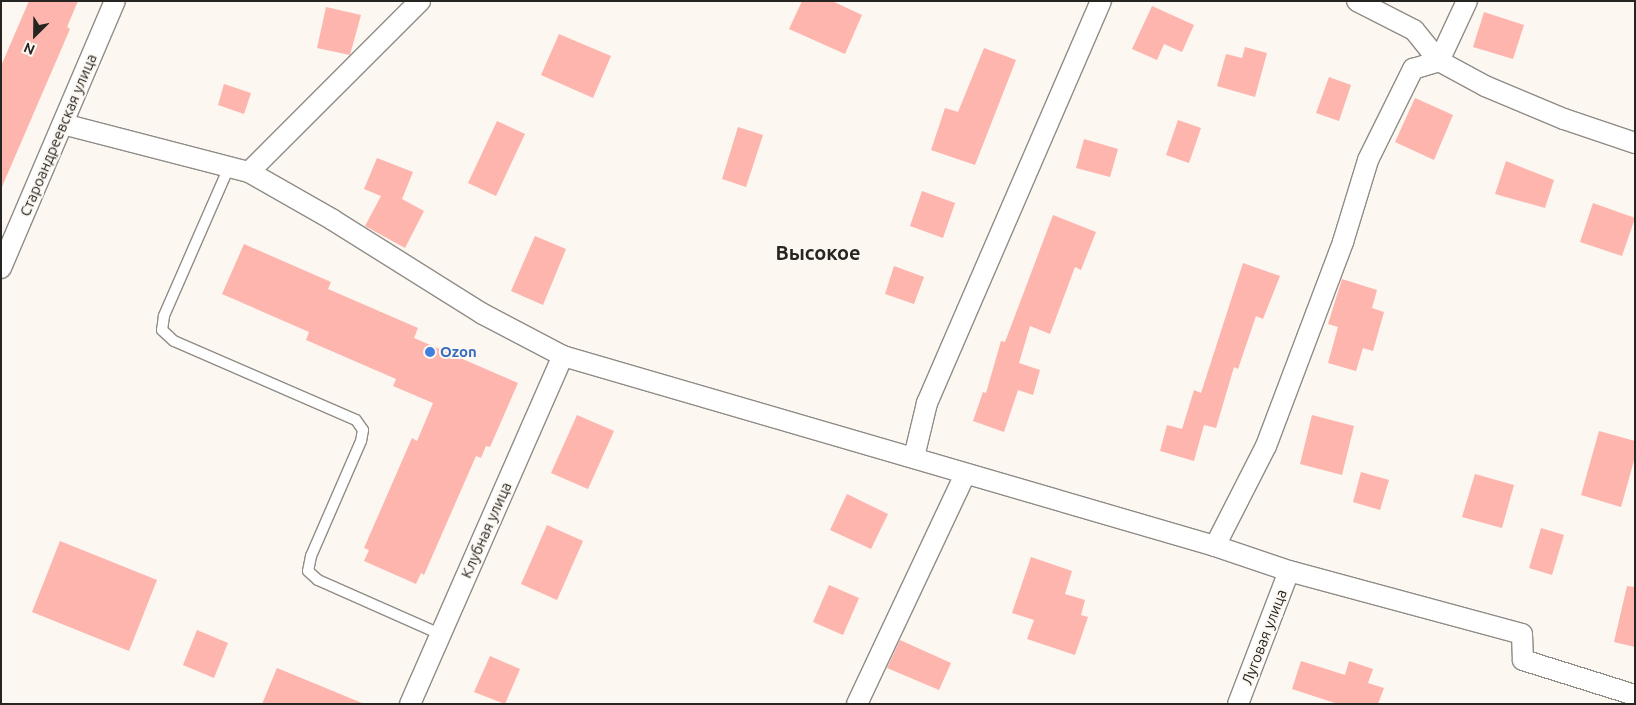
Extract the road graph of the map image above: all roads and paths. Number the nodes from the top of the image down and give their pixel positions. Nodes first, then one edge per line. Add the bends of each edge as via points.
1 (115, 1) edge
2 (420, 1) edge
3 (1101, 1) edge
4 (1357, 1) edge
5 (1467, 1) edge
6 (1439, 61) junction
7 (63, 124) junction
8 (1635, 143) edge
9 (229, 167) junction
10 (249, 172) junction
11 (1, 268) edge
12 (563, 356) junction
13 (914, 457) junction
14 (965, 474) junction
15 (1215, 546) junction
16 (1289, 570) junction
17 (440, 634) junction
18 (1635, 695) edge
19 (410, 704) edge
20 (857, 704) edge
21 (1238, 704) edge

1 - 7 street, Староандреевская улица
2 - 10 street
3 - 13 street via 927,403
4 - 6 street via 1414,30
5 - 6 street
6 - 8 street via 1494,90 1564,119
6 - 15 street via 1413,69 1368,160 1343,242 1266,446
7 - 9 street
7 - 11 street, Староандреевская улица
9 - 10 street
9 - 17 lane via 164,316 162,330 174,341 356,420 363,430 361,441 311,556 308,571 318,580
10 - 12 street via 333,220 483,314
12 - 13 street
12 - 17 street, Клубная улица
13 - 14 street
14 - 15 street
14 - 20 street
15 - 16 street
16 - 18 street via 1522,634 1523,660
16 - 21 street, Луговая улица
17 - 19 street, Клубная улица

